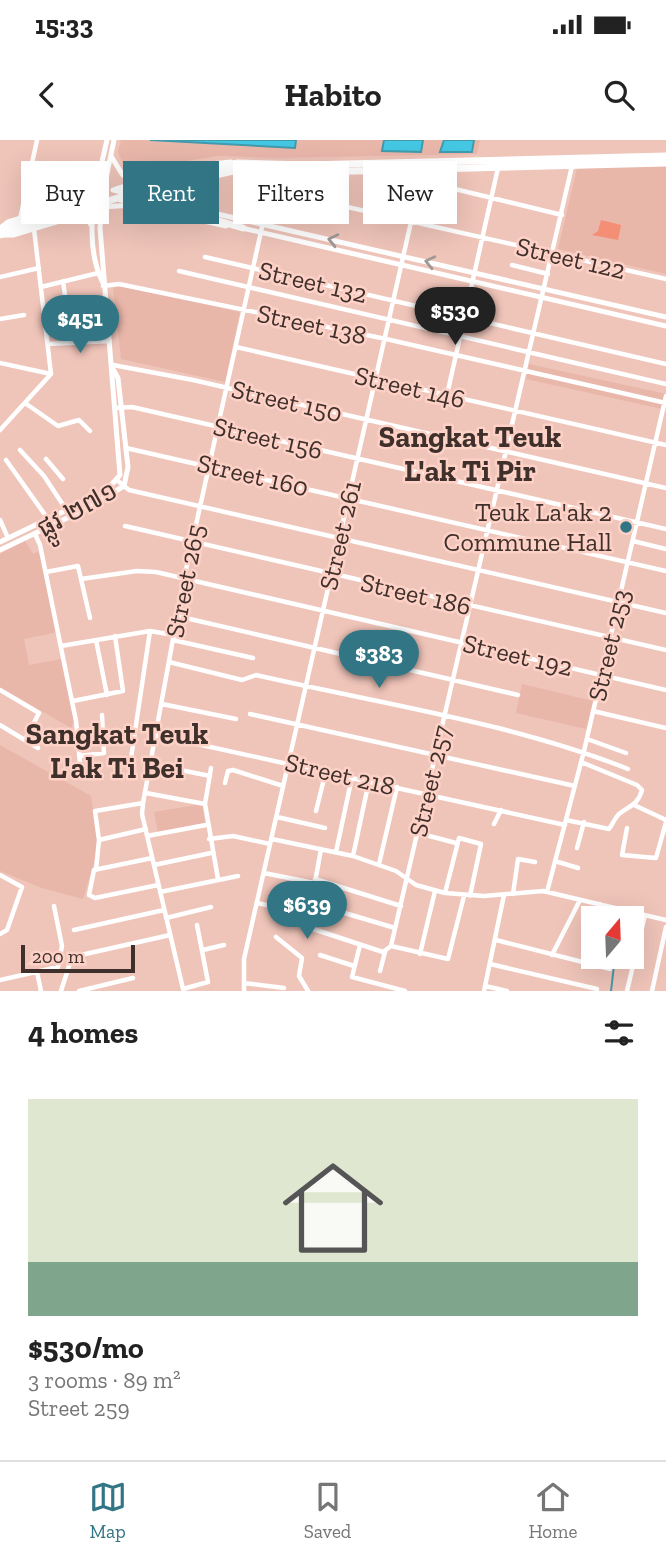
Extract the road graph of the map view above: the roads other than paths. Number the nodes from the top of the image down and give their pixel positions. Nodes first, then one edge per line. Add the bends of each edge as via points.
1 (37, 140) edge
2 (107, 140) edge
3 (114, 140) edge
4 (111, 155) junction
5 (666, 156) edge
6 (102, 161) edge
7 (666, 163) edge
8 (109, 164) edge
9 (497, 164) junction
10 (457, 165) edge
11 (572, 165) junction
12 (123, 172) edge
13 (123, 187) edge
14 (113, 190) junction
15 (457, 190) edge
16 (109, 191) edge
17 (123, 192) edge
18 (123, 196) edge
19 (492, 198) junction
20 (110, 200) joint
21 (109, 205) edge
22 (562, 215) junction
23 (20, 219) joint
24 (21, 223) edge
25 (31, 224) edge
26 (92, 224) edge
27 (102, 224) edge
28 (264, 224) joint
29 (413, 224) edge
30 (422, 224) edge
31 (0, 228) edge
32 (92, 228) junction
33 (243, 228) junction
34 (34, 229) junction
35 (262, 232) junction
36 (0, 235) edge
37 (483, 238) junction
38 (553, 254) junction
39 (405, 256) junction
40 (205, 257) dead end
41 (403, 265) junction
42 (512, 265) dead end
43 (39, 268) junction
44 (254, 268) junction
45 (179, 271) dead end
46 (98, 272) junction
47 (475, 273) junction
48 (548, 274) junction
49 (0, 277) edge
50 (666, 279) edge
51 (63, 281) junction
52 (473, 281) junction
53 (103, 284) junction
54 (250, 286) junction
55 (41, 287) junction
56 (544, 289) junction
57 (543, 297) junction
58 (395, 301) junction
59 (244, 310) junction
60 (24, 315) dead end
61 (465, 317) junction
62 (666, 317) edge
63 (0, 319) edge
64 (390, 319) junction
65 (69, 324) dead end
66 (666, 326) edge
67 (534, 333) junction
68 (461, 335) junction
69 (386, 339) junction
70 (110, 341) junction
71 (48, 344) junction
72 (236, 347) junction
73 (530, 351) junction
74 (456, 355) junction
75 (0, 363) edge
76 (666, 364) edge
77 (113, 367) junction
78 (526, 371) junction
79 (51, 374) junction
80 (376, 379) junction
81 (666, 384) edge
82 (227, 387) junction
83 (447, 395) junction
84 (666, 396) edge
85 (25, 403) junction
86 (665, 403) edge
87 (118, 407) junction
88 (516, 411) junction
89 (367, 419) junction
90 (218, 426) junction
91 (0, 430) edge
92 (90, 431) dead end
93 (655, 442) junction
94 (666, 444) edge
95 (126, 448) junction
96 (20, 450) dead end
97 (507, 452) junction
98 (358, 458) junction
99 (46, 459) dead end
100 (6, 460) dead end
101 (210, 465) junction
102 (54, 469) junction
103 (44, 476) junction
104 (63, 479) dead end
105 (118, 481) junction
106 (646, 483) junction
107 (124, 486) junction
108 (666, 488) edge
109 (498, 491) junction
110 (349, 498) junction
111 (201, 506) junction
112 (69, 514) junction
113 (0, 520) edge
114 (48, 520) junction
115 (637, 523) junction
116 (125, 526) dead end
117 (666, 529) edge
118 (489, 530) junction
119 (35, 534) junction
120 (8, 538) junction
121 (340, 538) junction
122 (632, 541) junction
123 (0, 542) edge
124 (192, 542) junction
125 (666, 549) edge
126 (0, 550) edge
127 (628, 562) junction
128 (479, 570) junction
129 (666, 571) edge
130 (46, 572) junction
131 (331, 575) junction
132 (81, 579) junction
133 (184, 579) junction
134 (618, 602) junction
135 (471, 607) junction
136 (323, 611) junction
137 (666, 613) edge
138 (177, 616) junction
139 (90, 618) dead end
140 (150, 631) junction
141 (115, 636) junction
142 (174, 638) junction
143 (610, 638) junction
144 (96, 640) junction
145 (463, 642) junction
146 (61, 646) junction
147 (315, 647) junction
148 (666, 650) edge
149 (254, 658) dead end
150 (169, 662) junction
151 (602, 675) junction
152 (454, 680) junction
153 (306, 687) junction
154 (0, 690) edge
155 (666, 690) edge
156 (107, 695) junction
157 (518, 695) dead end
158 (72, 701) junction
159 (162, 705) junction
160 (593, 711) junction
161 (250, 714) dead end
162 (102, 715) dead end
163 (445, 718) junction
164 (236, 719) dead end
165 (298, 724) junction
166 (0, 725) edge
167 (666, 728) edge
168 (156, 735) junction
169 (587, 739) junction
170 (25, 740) junction
171 (38, 748) dead end
172 (584, 751) junction
173 (626, 753) dead end
174 (436, 754) junction
175 (79, 756) junction
176 (289, 762) junction
177 (581, 762) junction
178 (151, 764) junction
179 (130, 765) dead end
180 (211, 768) dead end
181 (628, 769) dead end
182 (326, 771) junction
183 (81, 773) dead end
184 (210, 776) junction
185 (352, 777) junction
186 (369, 780) junction
187 (225, 783) dead end
188 (284, 786) junction
189 (575, 786) junction
190 (397, 787) junction
191 (146, 793) junction
192 (427, 794) junction
193 (143, 803) junction
194 (205, 804) junction
195 (634, 805) junction
196 (500, 810) junction
197 (316, 811) dead end
198 (276, 817) junction
199 (666, 821) edge
200 (584, 822) junction
201 (565, 823) junction
202 (494, 824) dead end
203 (206, 825) junction
204 (326, 828) dead end
205 (627, 828) dead end
206 (145, 829) junction
207 (418, 833) junction
208 (147, 836) junction
209 (209, 839) junction
210 (99, 840) junction
211 (271, 841) junction
212 (456, 843) junction
213 (577, 848) dead end
214 (321, 849) junction
215 (663, 849) edge
216 (336, 852) junction
217 (212, 853) junction
218 (353, 856) junction
219 (152, 858) junction
220 (555, 861) junction
221 (536, 862) dead end
222 (154, 865) junction
223 (379, 865) junction
224 (578, 868) dead end
225 (96, 870) junction
226 (264, 873) junction
227 (0, 876) edge
228 (238, 876) dead end
229 (218, 879) junction
230 (407, 879) junction
231 (315, 881) junction
232 (158, 885) junction
233 (435, 891) junction
234 (160, 892) junction
235 (547, 892) junction
236 (445, 893) junction
237 (513, 894) junction
238 (504, 895) junction
239 (467, 896) junction
240 (580, 900) junction
241 (257, 903) junction
242 (311, 903) junction
243 (600, 904) joint
244 (54, 906) dead end
245 (401, 906) junction
246 (211, 907) dead end
247 (164, 911) junction
248 (309, 914) junction
249 (645, 915) junction
250 (166, 918) junction
251 (666, 920) edge
252 (197, 925) dead end
253 (666, 927) edge
254 (395, 928) junction
255 (74, 930) dead end
256 (0, 934) edge
257 (170, 935) junction
258 (276, 937) dead end
259 (496, 940) junction
260 (224, 945) dead end
261 (360, 945) junction
262 (391, 946) junction
263 (203, 950) junction
264 (386, 952) junction
265 (420, 954) junction
266 (320, 955) dead end
267 (552, 955) junction
268 (581, 961) edge
269 (69, 964) junction
270 (490, 964) junction
271 (59, 965) junction
272 (354, 966) junction
273 (380, 971) dead end
274 (37, 972) junction
275 (133, 978) dead end
276 (0, 980) edge
277 (244, 983) junction
278 (284, 988) dead end
279 (485, 988) edge
280 (183, 989) edge
281 (597, 989) dead end
282 (41, 991) edge
283 (61, 991) edge
284 (79, 991) edge
285 (244, 991) edge
286 (309, 991) edge
287 (405, 991) edge
288 (507, 991) edge
289 (626, 991) edge
290 (652, 991) edge

1 - 23 street
2 - 6 main road, ផ្លូវ ២៧១
3 - 4 main road, ផ្លូវ ២៧១
4 - 8 main road, ផ្លូវ ២៧១
4 - 12 main road
5 - 9 highway
7 - 11 highway
9 - 10 highway
9 - 11 highway
9 - 19 street
11 - 22 street, Street 257
13 - 14 main road
14 - 16 main road
14 - 17 main road
15 - 19 street
18 - 20 highway
19 - 22 street
19 - 37 street
20 - 33 highway via 135,200
21 - 33 main road via 125,204
22 - 38 street, Street 257
23 - 31 main road
24 - 31 highway
25 - 36 highway
26 - 32 main road, ផ្លូវ ២៧១
27 - 53 main road, ផ្លូវ ២៧១
28 - 35 street, Street 265
39 -> 28 main road
29 - 39 street, Street 261
30 - 37 street, Street 122
32 - 34 main road via 81,215
32 - 46 main road, ផ្លូវ ២៧១
33 - 35 main road
34 - 36 main road
34 - 43 street
35 - 41 main road
35 - 44 street, Street 265
37 - 38 street, Street 122
37 - 47 street
38 - 48 street, Street 257
38 - 50 street, Street 122
39 - 41 street, Street 261
47 -> 39 main road
40 - 44 street, Street 132
41 - 52 main road
41 - 58 street, Street 261
42 - 48 street
43 - 49 street
43 - 55 street
44 - 54 street, Street 265
44 - 58 street, Street 132
45 - 54 street
46 - 51 street
46 - 53 main road, ផ្លូវ ២៧១
47 - 52 street
47 - 56 main road
48 - 56 street, Street 257
51 - 55 street
51 - 65 street
52 - 57 main road
52 - 61 street
53 - 59 street, Street 138
53 - 70 main road, ផ្លូវ ២៧១
54 - 59 street, Street 265
54 - 64 street
55 - 71 street
56 - 57 street, Street 257
56 - 62 main road
57 - 66 main road
57 - 67 street, Street 257
58 - 61 street, Street 132
58 - 64 street, Street 261
59 - 69 street, Street 138
59 - 72 street, Street 265
60 - 63 street
61 - 67 street, Street 132
61 - 68 street
64 - 68 street
64 - 69 street, Street 261
67 - 73 street, Street 257
67 - 76 street, Street 132
68 - 73 street
68 - 74 street
69 - 74 street, Street 138
69 - 80 street, Street 261
70 - 71 street
70 - 77 main road, ផ្លូវ ២៧១
71 - 79 street
72 - 80 street, Street 146
72 - 82 street, Street 265
73 - 78 street, Street 257
73 - 81 street
74 - 78 street, Street 138
74 - 83 street
75 - 79 street
77 - 82 street, Street 150 via 135,367
77 - 87 main road, ផ្លូវ ២៧១
78 - 86 street, Street 138
78 - 88 street, Street 257
79 - 85 street
80 - 83 street, Street 146
80 - 89 street, Street 261
82 - 89 street, Street 150
82 - 90 street, Street 265
83 - 88 street, Street 146
84 - 86 street, Street 253
85 - 91 street
85 - 92 street via 52,424 64,426 79,420
86 - 93 street, Street 253
87 - 90 street, Street 156
87 - 95 main road, ផ្លូវ ២៧១
87 - 105 main road, ផ្លូវ ២៧១
88 - 93 street, Street 146
88 - 97 street, Street 257
89 - 97 street, Street 150
89 - 98 street, Street 261
90 - 98 street, Street 156
90 - 101 street, Street 265
93 - 94 street, Street 146
93 - 106 street, Street 253
95 - 101 street, Street 160
95 - 107 main road, ផ្លូវ ២៧១
96 - 103 street
97 - 106 street, Street 150
97 - 109 street, Street 257
98 - 109 street, Street 156
98 - 110 street, Street 261
99 - 102 street
100 - 114 street
101 - 110 street, Street 160
101 - 111 street, Street 265
102 - 103 street
102 - 104 street
103 - 112 street
105 - 107 street
105 - 112 main road, ផ្លូវ ២៧១
106 - 108 street, Street 150
106 - 115 street, Street 253
107 - 111 street
107 - 112 main road, ផ្លូវ ២៧១
109 - 115 street, Street 156
109 - 118 street, Street 257
110 - 118 street, Street 160
110 - 121 street, Street 261
111 - 121 street
111 - 124 street, Street 265
112 - 114 main road, ផ្លូវ ២៧១
112 - 119 main road, ផ្លូវ ២៧១
113 - 120 street
114 - 120 main road, ផ្លូវ ២៧១
115 - 117 street, Street 156
115 - 122 street, Street 253
116 - 124 street, Street 186
118 - 127 street, Street 160
118 - 128 street, Street 257
119 - 126 main road, ផ្លូវ ២៧១
119 - 130 street
120 - 123 main road, ផ្លូវ ២៧១
121 - 128 street
121 - 131 street, Street 261
122 - 125 street
122 - 127 street, Street 253
124 - 131 street, Street 186
124 - 133 street, Street 265
127 - 129 street, Street 160
127 - 134 street, Street 253
128 - 134 street
128 - 135 street, Street 257
130 - 132 street via 76,565
130 - 146 street
131 - 135 street, Street 186
131 - 136 street, Street 261
132 - 133 street, Street 192 via 141,570
132 - 139 street
133 - 136 street, Street 192
133 - 138 street, Street 265
134 - 137 street
134 - 143 street, Street 253
135 - 143 street, Street 186
135 - 145 street, Street 257
136 - 145 street, Street 192
136 - 147 street, Street 261
138 - 142 street, Street 265
138 - 147 street
140 - 141 street
140 - 142 street
140 - 179 street
141 - 144 street
141 - 156 street via 123,689
142 - 149 street
142 - 150 street, Street 265
143 - 148 street, Street 186
143 - 151 street, Street 253
144 - 146 street
144 - 156 street
145 - 151 street, Street 192
145 - 152 street, Street 257
146 - 158 street
147 - 152 street
147 - 153 street, Street 261
150 - 153 street via 242,680 254,675
150 - 159 street, Street 265
151 - 155 street, Street 192
151 - 160 street, Street 253
152 - 157 street
152 - 163 street, Street 257
153 - 163 street
153 - 165 street, Street 261
154 - 170 street via 39,713
156 - 158 street
158 - 175 street
159 - 164 street
159 - 168 street, Street 265
160 - 167 street
160 - 169 street, Street 253
161 - 165 street
162 - 175 street via 104,753
163 - 172 street
163 - 174 street, Street 257
165 - 174 street
165 - 176 street, Street 261
166 - 170 street
168 - 176 street, Street 218
168 - 178 street, Street 265
169 - 172 street, Street 253
169 - 173 street
170 - 171 street
172 - 177 street, Street 253
172 - 181 street
174 - 189 street
174 - 192 street, Street 257
175 - 183 street
176 - 182 street, Street 218
176 - 188 street, Street 261
177 - 189 street, Street 253
177 - 195 street via 640,788
178 - 184 street
178 - 191 street, Street 265
180 - 184 street
182 - 185 street, Street 218
182 - 197 street
184 - 194 street
185 - 186 street, Street 218
185 - 216 street
186 - 190 street, Street 218
186 - 218 street
187 - 188 street via 228,771 233,770
188 - 198 street, Street 261
189 - 201 street, Street 253
190 - 192 street, Street 218
190 - 223 street
191 - 193 street, Street 265
191 - 194 street
192 - 196 street, Street 218
192 - 207 street, Street 257
193 - 206 street, Street 265
193 - 210 street via 95,811
194 - 203 street
195 - 199 street
195 - 200 street, Street 218 via 619,814 609,829
196 - 201 street, Street 218
196 - 202 street
198 - 204 street
198 - 211 street, Street 261
199 - 215 street
200 - 201 street, Street 218
200 - 213 street
201 - 220 street, Street 253
203 - 208 street
203 - 209 street
205 - 215 street via 622,855 656,858
206 - 208 street, Street 265
206 - 210 street
207 - 212 street
207 - 230 street, Street 257
208 - 219 street, Street 265
209 - 211 street via 233,836
209 - 217 street
210 - 225 street
211 - 214 street
211 - 226 street, Street 261
212 - 236 street
212 - 239 street via 459,838 481,844
214 - 216 street
214 - 231 street
216 - 218 street
217 - 222 street
217 - 229 street
218 - 223 street
219 - 222 street, Street 265
219 - 225 street
220 - 224 street
220 - 235 street, Street 253
221 - 237 street via 518,859
222 - 232 street, Street 265
223 - 230 street
225 - 232 street via 89,890 92,898
226 - 231 street
226 - 241 street, Street 261
227 - 256 street via 22,887 6,930
228 - 229 street
229 - 234 street
230 - 233 street
230 - 245 street, Street 257
231 - 242 street
231 - 245 street
232 - 234 street, Street 265
233 - 236 street
233 - 265 street
234 - 247 street, Street 265
235 - 237 street
235 - 240 street
236 - 239 street
237 - 238 street
238 - 239 street
238 - 259 street
239 - 265 street via 449,957
240 - 243 street
240 - 267 street
241 - 248 street
241 - 277 street, Street 261 via 244,959
242 - 248 street
242 - 254 street
243 - 249 street
244 - 271 street via 61,934
245 - 254 street, Street 257
246 - 250 street
247 - 250 street, Street 265
247 - 255 street
248 - 261 street via 308,929
249 - 251 street
249 - 289 street
250 - 257 street, Street 265
252 - 263 street
253 - 290 street
254 - 262 street, Street 257
257 - 269 street via 72,957
257 - 280 street, Street 265
258 - 286 street via 302,957 299,976
259 - 267 street
259 - 270 street
260 - 263 street
261 - 264 street
261 - 272 street
262 - 264 street
262 - 265 street
263 - 280 street via 208,982
264 - 273 street
266 - 272 street
267 - 268 street
269 - 271 street
269 - 283 street
270 - 279 street
270 - 281 street
271 - 274 street
272 - 287 street via 352,977
274 - 276 street
274 - 282 street
275 - 284 street
277 - 278 street
277 - 285 street, Street 261
279 - 288 street

